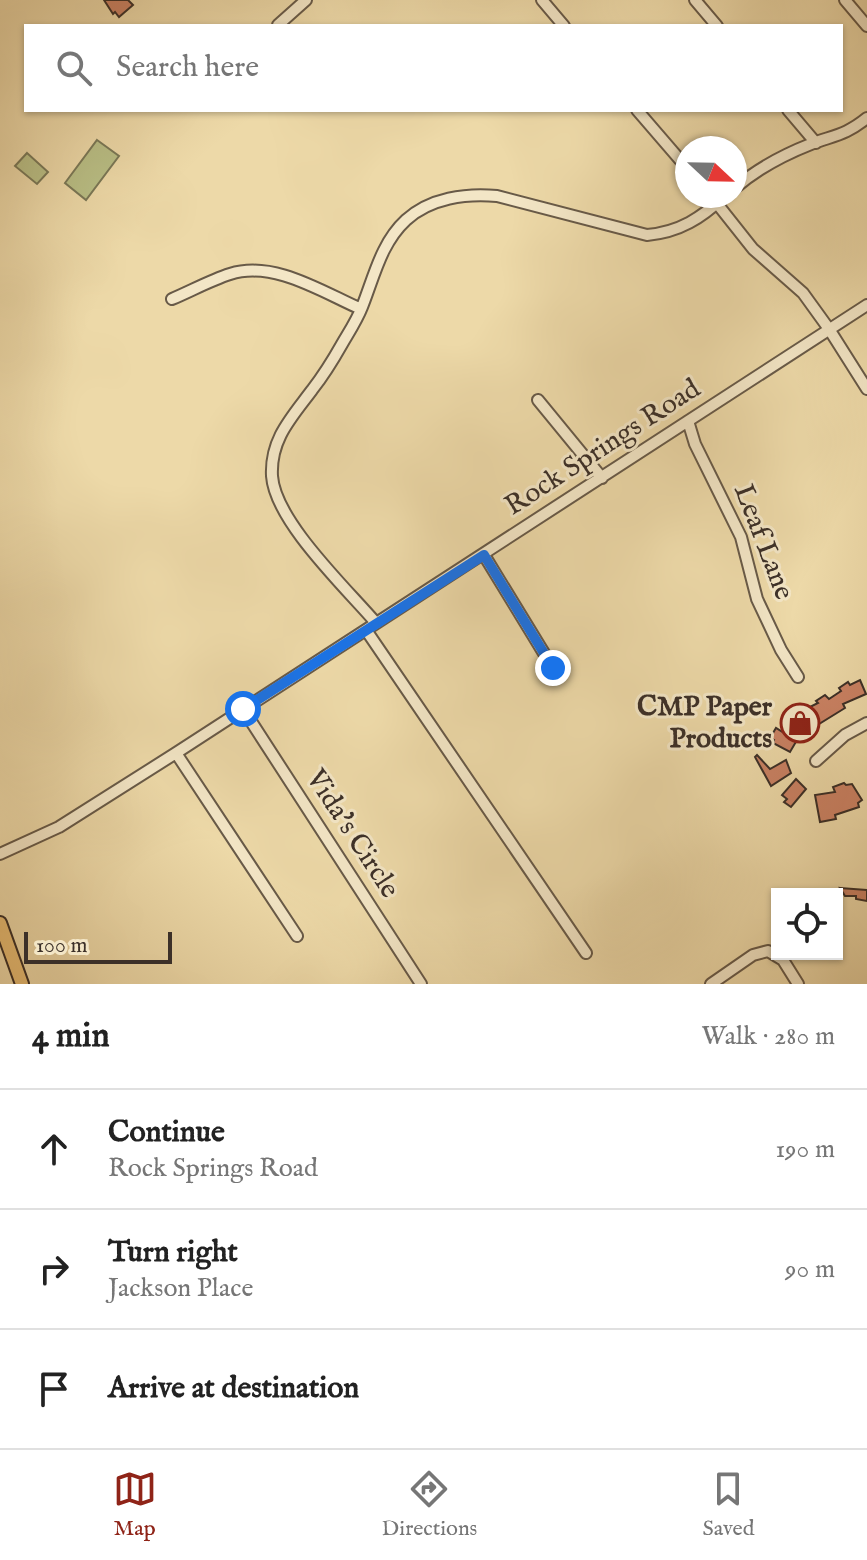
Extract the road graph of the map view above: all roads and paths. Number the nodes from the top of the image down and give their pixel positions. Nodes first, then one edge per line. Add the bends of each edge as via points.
1 (306, 0) edge
2 (542, 0) edge
3 (695, 0) edge
4 (845, 0) edge
5 (279, 24) edge
6 (562, 24) edge
7 (715, 24) edge
8 (867, 26) edge
9 (639, 112) edge
10 (790, 112) edge
11 (867, 118) edge
12 (816, 143) junction
13 (675, 154) edge
14 (747, 178) edge
15 (708, 208) edge
16 (725, 208) edge
17 (172, 299) dead end
18 (867, 305) edge
19 (361, 309) junction
20 (829, 329) junction
21 (867, 389) edge
22 (538, 400) dead end
23 (688, 421) junction
24 (602, 478) junction
25 (484, 555) junction
26 (376, 623) junction
27 (366, 630) junction
28 (553, 668) dead end
29 (798, 677) dead end
30 (243, 709) junction
31 (867, 723) edge
32 (176, 753) junction
33 (816, 761) dead end
34 (0, 854) edge
35 (0, 923) edge
36 (297, 936) dead end
37 (586, 953) dead end
38 (22, 984) edge
39 (421, 984) edge
40 (711, 984) edge
41 (798, 984) edge

1 - 5 street
2 - 6 street
3 - 7 street
4 - 8 street
9 - 13 street
10 - 12 street
11 - 12 street via 846,134
12 - 14 street
15 - 19 street via 696,221 647,235 497,196 447,198 415,213 393,236
16 - 20 street via 753,249 803,293
17 - 19 street via 231,273 255,270 282,275
18 - 20 street, Rock Springs Road
19 - 26 street via 313,390 289,416 278,438 272,476 289,521
20 - 21 street
20 - 23 street, Rock Springs Road
22 - 24 street
23 - 24 street, Rock Springs Road
23 - 29 street, Leaf Lane via 741,537 757,599
24 - 25 street, Rock Springs Road
25 - 26 street, Rock Springs Road
25 - 28 street
26 - 27 street, Rock Springs Road
27 - 30 street, Rock Springs Road
27 - 37 street
30 - 32 street, Rock Springs Road
30 - 39 street, Vida's Circle
31 - 33 street
32 - 34 street, Rock Springs Road via 59,827
32 - 36 street
35 - 38 main road
40 - 41 street via 753,955 768,951 783,960

